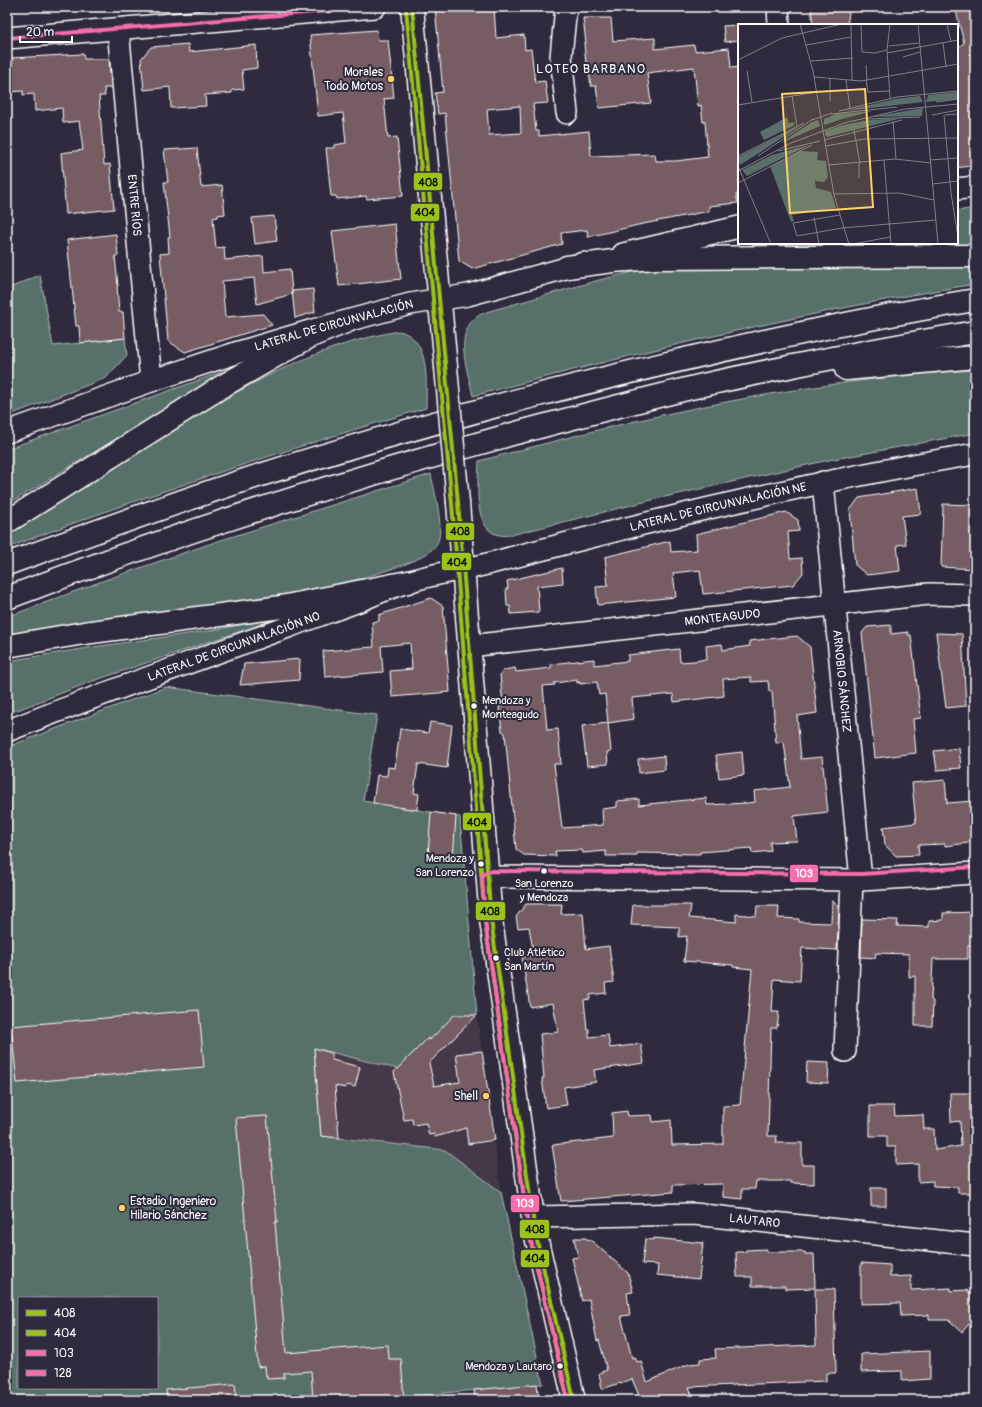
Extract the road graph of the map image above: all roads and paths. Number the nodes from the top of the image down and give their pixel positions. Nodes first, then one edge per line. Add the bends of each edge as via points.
1 (375, 7) edge
2 (412, 7) edge
3 (566, 7) edge
4 (778, 7) edge
5 (779, 24) edge
6 (118, 28) junction
7 (7, 38) edge
8 (567, 113) dead end
9 (975, 186) edge
10 (958, 189) edge
11 (738, 227) edge
12 (975, 256) edge
13 (567, 267) junction
14 (440, 300) junction
15 (975, 300) edge
16 (348, 321) junction
17 (975, 332) edge
18 (975, 358) edge
19 (151, 381) junction
20 (710, 384) junction
21 (7, 432) edge
22 (975, 454) edge
23 (823, 482) junction
24 (7, 522) edge
25 (7, 564) edge
26 (463, 568) junction
27 (408, 582) junction
28 (975, 595) edge
29 (7, 598) edge
30 (834, 604) junction
31 (7, 646) edge
32 (469, 646) junction
33 (7, 731) edge
34 (975, 873) edge
35 (488, 877) junction
36 (857, 880) junction
37 (845, 1051) dead end
38 (533, 1217) junction
39 (975, 1245) edge
40 (574, 1400) edge

1 - 6 street
2 - 14 main road
3 - 8 street via 561,56
4 - 5 street
6 - 7 street
6 - 19 street, ENTRE RÍOS
9 - 10 street
11 - 13 street, LATERAL DE CIRCUNVALACIÓN
12 - 13 main road via 656,258
13 - 14 street, LATERAL DE CIRCUNVALACIÓN via 468,295
14 - 16 street, LATERAL DE CIRCUNVALACIÓN via 410,304
14 - 26 main road, bridge
15 - 25 main road via 834,326 663,363 474,412 244,480
16 - 19 street, LATERAL DE CIRCUNVALACIÓN via 239,352
16 - 24 main road via 291,346 220,387
17 - 20 main road
18 - 20 main road
19 - 21 street, LATERAL DE CIRCUNVALACIÓN
20 - 29 main road via 460,448 329,487 145,547
22 - 23 street, LATERAL DE CIRCUNVALACIÓN NE
23 - 26 street, LATERAL DE CIRCUNVALACIÓN NE
23 - 30 street, ARNOBIO SÁNCHEZ
26 - 27 street, LATERAL DE CIRCUNVALACIÓN NO
26 - 32 main road
27 - 31 main road via 281,607
27 - 33 street, LATERAL DE CIRCUNVALACIÓN NO
28 - 30 street, MONTEAGUDO via 929,594
30 - 32 street, MONTEAGUDO
30 - 36 street, ARNOBIO SÁNCHEZ
32 - 35 main road
34 - 36 street
35 - 36 street
35 - 38 main road via 491,920
36 - 37 street, ARNOBIO SÁNCHEZ
38 - 39 street, LAUTARO via 694,1214
38 - 40 main road

